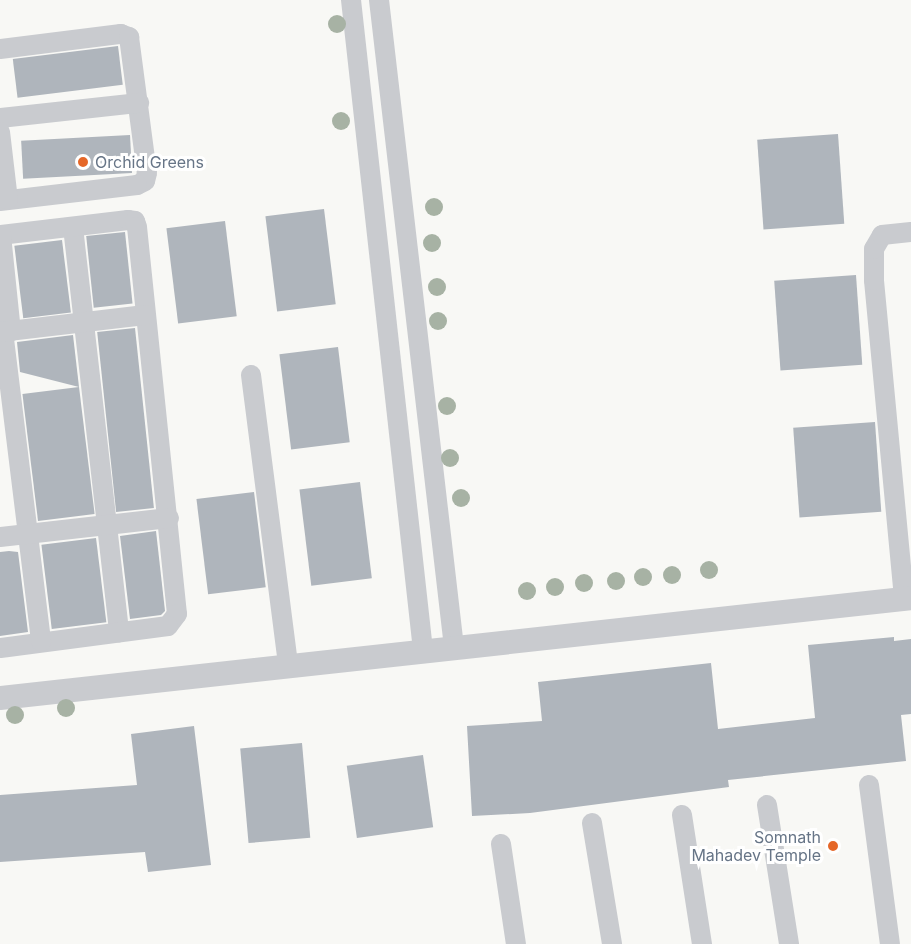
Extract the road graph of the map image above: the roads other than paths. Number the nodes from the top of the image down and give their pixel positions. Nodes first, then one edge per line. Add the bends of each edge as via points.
1 (351, 0) edge
2 (379, 0) edge
3 (382, 21) junction
4 (354, 24) junction
5 (0, 49) edge
6 (139, 103) junction
7 (0, 118) edge
8 (0, 132) edge
9 (4, 200) edge
10 (73, 227) junction
11 (406, 232) junction
12 (911, 232) edge
13 (1, 235) edge
14 (377, 235) junction
15 (145, 315) junction
16 (84, 322) junction
17 (5, 331) edge
18 (422, 373) junction
19 (250, 375) dead end
20 (393, 377) junction
21 (169, 518) junction
22 (106, 525) junction
23 (27, 534) junction
24 (0, 537) edge
25 (907, 598) edge
26 (119, 632) junction
27 (41, 642) junction
28 (454, 647) junction
29 (0, 648) edge
30 (423, 650) junction
31 (288, 665) junction
32 (0, 698) edge
33 (869, 785) dead end
34 (767, 805) dead end
35 (682, 815) dead end
36 (592, 823) dead end
37 (501, 844) dead end
38 (516, 944) edge
39 (612, 944) edge
40 (702, 944) edge
41 (789, 944) edge
42 (890, 944) edge

1 - 4 street
2 - 3 street
3 - 4 street
3 - 11 street
4 - 14 street
5 - 6 street via 127,35 132,40
6 - 7 street
6 - 9 street via 147,173 141,184
8 - 9 street
10 - 13 street
10 - 15 street via 135,221
10 - 16 street
11 - 14 street
11 - 18 street
12 - 25 street via 882,235 874,249
13 - 17 street
14 - 20 street
15 - 16 street
15 - 21 street
16 - 17 street
16 - 22 street
17 - 23 street
18 - 20 street
18 - 28 street
19 - 31 street
20 - 30 street
21 - 22 street
21 - 26 street via 177,615 168,626
22 - 23 street
22 - 26 street
23 - 24 street
23 - 27 street
25 - 28 street
26 - 27 street
27 - 29 street
28 - 30 street
30 - 31 street
31 - 32 street
33 - 42 street
34 - 41 street
35 - 40 street
36 - 39 street
37 - 38 street

